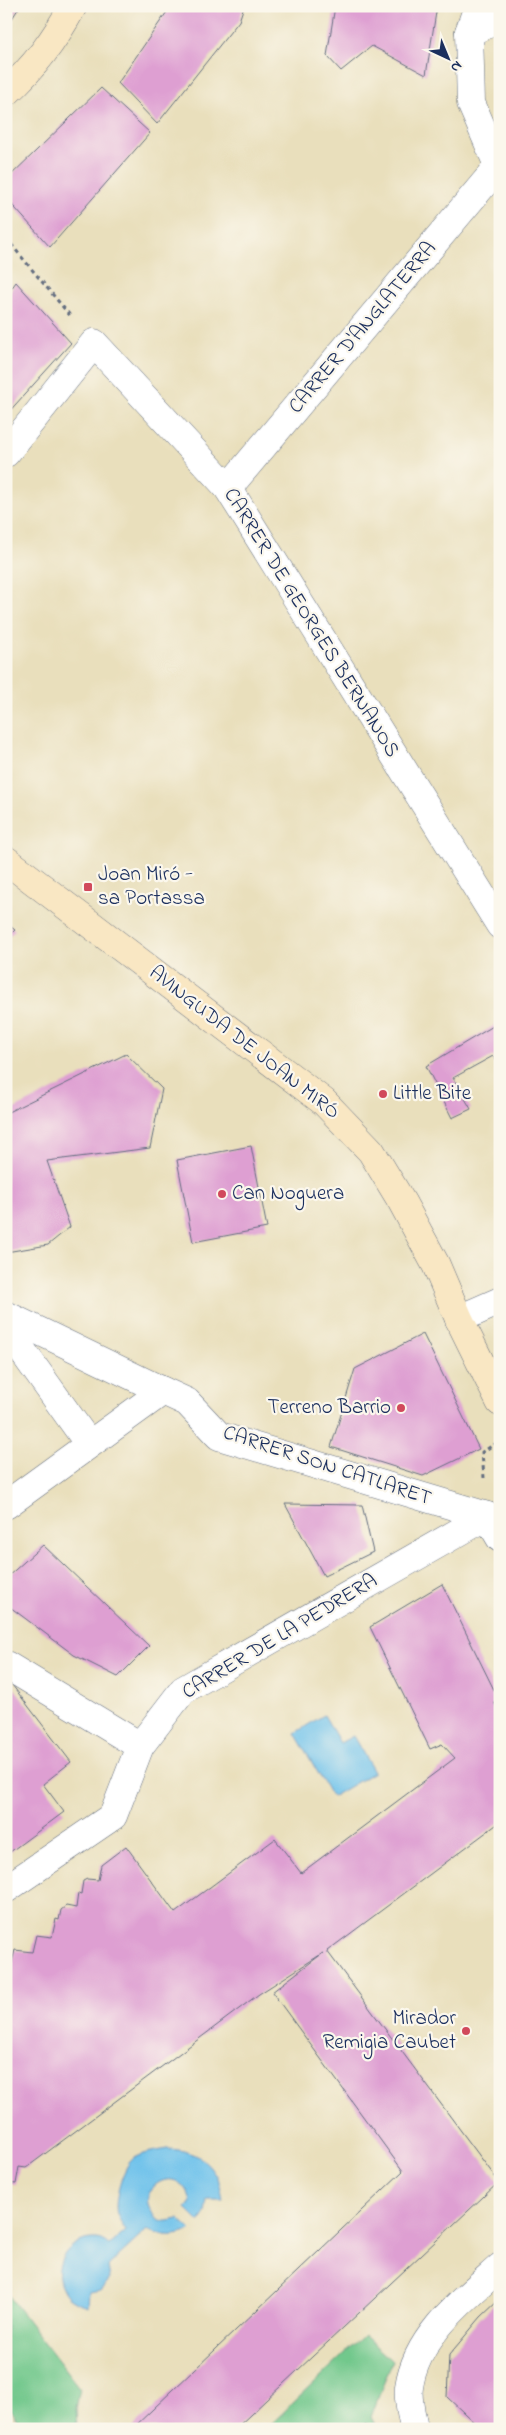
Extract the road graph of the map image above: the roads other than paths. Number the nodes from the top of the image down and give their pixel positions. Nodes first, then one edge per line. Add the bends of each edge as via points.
1 (73, 6) edge
2 (478, 6) edge
3 (500, 18) edge
4 (469, 32) junction
5 (6, 93) edge
6 (499, 169) edge
7 (6, 453) edge
8 (228, 488) junction
9 (6, 860) edge
10 (500, 925) edge
11 (500, 1301) edge
12 (6, 1315) edge
13 (459, 1319) junction
14 (6, 1328) edge
15 (163, 1391) junction
16 (500, 1402) edge
17 (89, 1444) junction
18 (6, 1506) edge
19 (493, 1527) edge
20 (6, 1665) edge
21 (140, 1746) junction
22 (6, 1889) edge
23 (500, 2267) edge
24 (414, 2429) edge

1 - 5 street via 33,68
2 - 4 street
3 - 4 street
4 - 6 street via 471,103
6 - 8 street, CARRER D'ANGLATERRA
7 - 8 street, CARRER DE GEORGES BERNANOS via 94,343
8 - 10 street, CARRER DE GEORGES BERNANOS
9 - 13 street, AVINGUDA DE JOAN MIRÓ via 324,1102 371,1152 436,1265
11 - 13 street
12 - 15 street, CARRER SON CATLARET
13 - 16 street, AVINGUDA DE JOAN MIRÓ
14 - 17 street
15 - 17 street
15 - 19 street, CARRER SON CATLARET via 187,1402 219,1436
17 - 18 street
19 - 21 street, CARRER DE LA PEDRERA via 183,1690
20 - 21 street
21 - 22 street, CARRER DE LA PEDRERA via 113,1816
23 - 24 street via 436,2329 414,2364 409,2389

